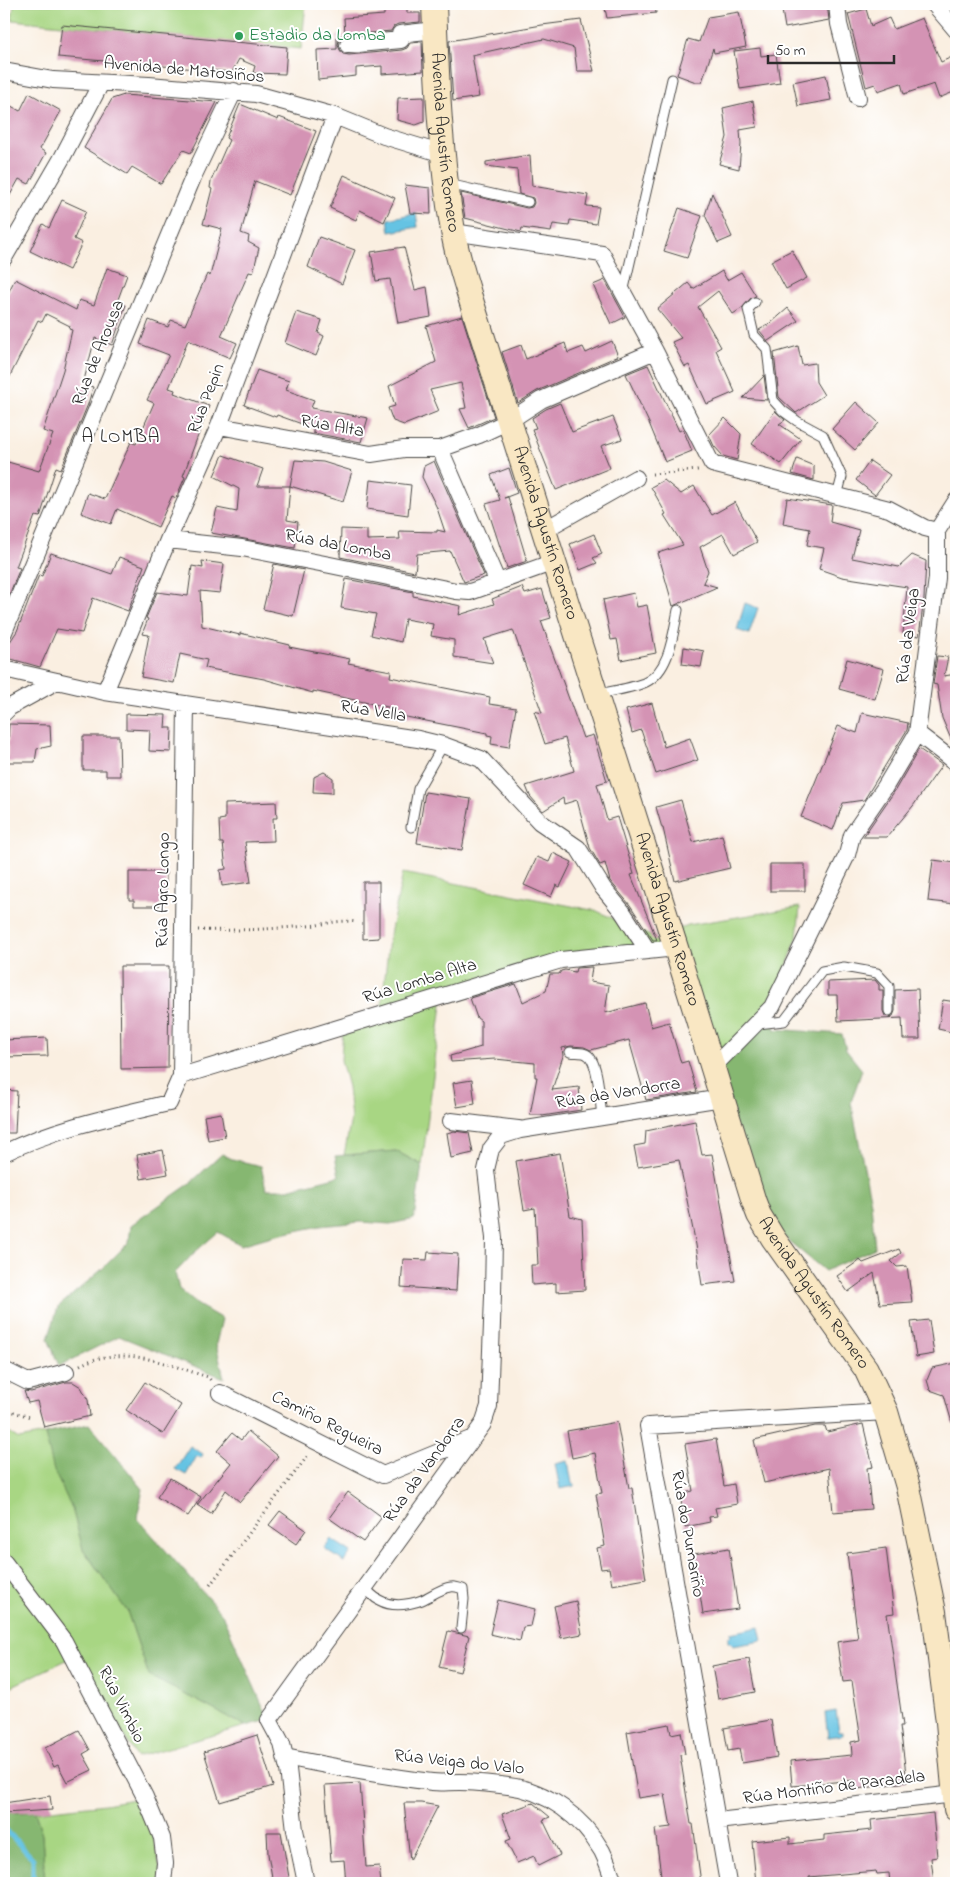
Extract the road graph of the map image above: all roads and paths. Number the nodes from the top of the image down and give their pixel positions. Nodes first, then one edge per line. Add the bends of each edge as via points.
1 (434, 4) edge
2 (837, 4) edge
3 (934, 4) edge
4 (435, 30) junction
5 (956, 30) edge
6 (348, 45) dead end
7 (4, 70) edge
8 (672, 79) dead end
9 (100, 83) junction
10 (234, 91) junction
11 (858, 98) dead end
12 (335, 116) junction
13 (443, 154) junction
14 (446, 178) junction
15 (528, 202) dead end
16 (453, 232) junction
17 (4, 258) edge
18 (623, 293) junction
19 (755, 302) dead end
20 (655, 350) junction
21 (509, 421) junction
22 (219, 426) junction
23 (440, 449) junction
24 (712, 464) junction
25 (636, 478) joint
26 (836, 496) junction
27 (956, 501) edge
28 (544, 530) junction
29 (937, 531) junction
30 (168, 540) junction
31 (554, 562) junction
32 (498, 583) junction
33 (678, 610) dead end
34 (4, 632) edge
35 (4, 669) edge
36 (57, 681) junction
37 (105, 692) junction
38 (596, 695) junction
39 (186, 704) junction
40 (4, 713) edge
41 (917, 733) junction
42 (443, 745) junction
43 (956, 762) edge
44 (411, 827) dead end
45 (357, 922) dead end
46 (183, 930) junction
47 (676, 948) junction
48 (648, 951) junction
49 (889, 1011) dead end
50 (755, 1024) junction
51 (570, 1052) dead end
52 (713, 1067) junction
53 (181, 1076) junction
54 (722, 1098) junction
55 (602, 1117) junction
56 (451, 1121) dead end
57 (520, 1130) junction
58 (4, 1152) edge
59 (4, 1370) edge
60 (66, 1372) joint
61 (220, 1392) joint
62 (4, 1409) edge
63 (886, 1412) junction
64 (30, 1417) dead end
65 (473, 1438) junction
66 (318, 1442) junction
67 (4, 1562) edge
68 (210, 1585) dead end
69 (365, 1586) junction
70 (461, 1628) dead end
71 (952, 1720) edge
72 (285, 1758) junction
73 (955, 1801) edge
74 (717, 1821) junction
75 (164, 1883) edge
76 (306, 1883) edge
77 (614, 1883) edge
78 (728, 1883) edge

1 - 4 street, Avenida Agustín Romero
2 - 11 street
3 - 5 street
4 - 6 street via 400,34 401,40
4 - 13 street, Avenida Agustín Romero
7 - 9 street, Avenida de Matosiños via 53,80
8 - 18 lane
9 - 10 street, Avenida de Matosiños
9 - 17 street via 62,158
10 - 12 street, Avenida de Matosiños via 293,103
10 - 34 street, Rúa de Arousa via 194,175
12 - 13 street, Avenida de Matosiños via 384,136
12 - 22 street, Rúa Pepin
13 - 14 street, Avenida Agustín Romero
14 - 15 lane via 458,186
14 - 16 street, Avenida Agustín Romero
16 - 18 street via 602,254
16 - 21 street, Avenida Agustín Romero
18 - 20 street
19 - 26 lane via 748,309 754,334 766,349 773,400 797,421 823,435 842,477
20 - 21 street via 541,400
20 - 24 street
21 - 23 street
21 - 28 street, Avenida Agustín Romero
22 - 23 street, Rúa Alta via 370,454 404,449
22 - 30 street, Rúa Pepin
23 - 32 street
24 - 25 path via 701,469
24 - 26 street
25 - 28 street
26 - 29 street via 889,509
27 - 29 street
28 - 31 street, Avenida Agustín Romero
29 - 41 street, Rúa da Veiga via 937,578
30 - 32 street, Rúa da Lomba via 242,548 456,591 470,592
30 - 37 street, Rúa Pepin
31 - 32 street, Rúa da Lomba
31 - 38 street, Avenida Agustín Romero
33 - 38 lane via 672,641 657,673 646,682
35 - 36 street, Rúa Vella
36 - 37 street, Rúa Vella
36 - 40 street via 10,706
37 - 39 street, Rúa Vella
38 - 47 street, Avenida Agustín Romero
39 - 42 street, Rúa Vella
39 - 46 street, Rúa Agro Longo
41 - 43 street
41 - 50 street via 852,836 847,855 776,1000
42 - 44 lane via 418,789
42 - 48 street, Rúa Vella via 481,759 540,822 578,848 602,888 622,911
45 - 46 path via 342,920 315,926 242,931
46 - 53 street, Rúa Agro Longo
47 - 48 street, Rúa Lomba Alta
47 - 52 street, Avenida Agustín Romero
48 - 53 street, Rúa Lomba Alta via 561,960
49 - 50 lane via 889,986 877,974 844,967 822,971 784,1021
50 - 52 street
51 - 55 lane via 587,1054 592,1059
52 - 54 street, Avenida Agustín Romero
53 - 58 street via 169,1102 101,1119
54 - 55 street, Rúa da Vandorra
54 - 63 street, Avenida Agustín Romero via 759,1215 866,1369
55 - 57 street, Rúa da Vandorra
56 - 57 street, Rúa da Vandorra
57 - 65 street, Rúa da Vandorra via 501,1136 490,1149 486,1170 494,1238 489,1406 483,1424
59 - 60 street via 28,1382
60 - 61 path via 112,1356 140,1356 208,1377
61 - 66 street, Camiño Regueira
62 - 64 path
63 - 71 street, Avenida Agustín Romero via 921,1547
63 - 74 street, Rúa do Pumariño via 648,1426
65 - 66 street, Camiño Regueira via 383,1475
65 - 69 street, Rúa da Vandorra
66 - 68 path
67 - 75 street, Rúa Vimbio via 64,1640 146,1797 162,1838
69 - 70 lane via 383,1603 402,1604 421,1600 452,1586 463,1589
69 - 72 street, Rúa da Vandorra via 269,1720 282,1744
71 - 73 street, Avenida Agustín Romero
72 - 76 street
72 - 77 street, Rúa Veiga do Valo via 418,1780 529,1790 545,1797 578,1821 603,1853
73 - 74 street, Rúa Montiño de Paradela
74 - 78 street, Rúa do Pumariño

